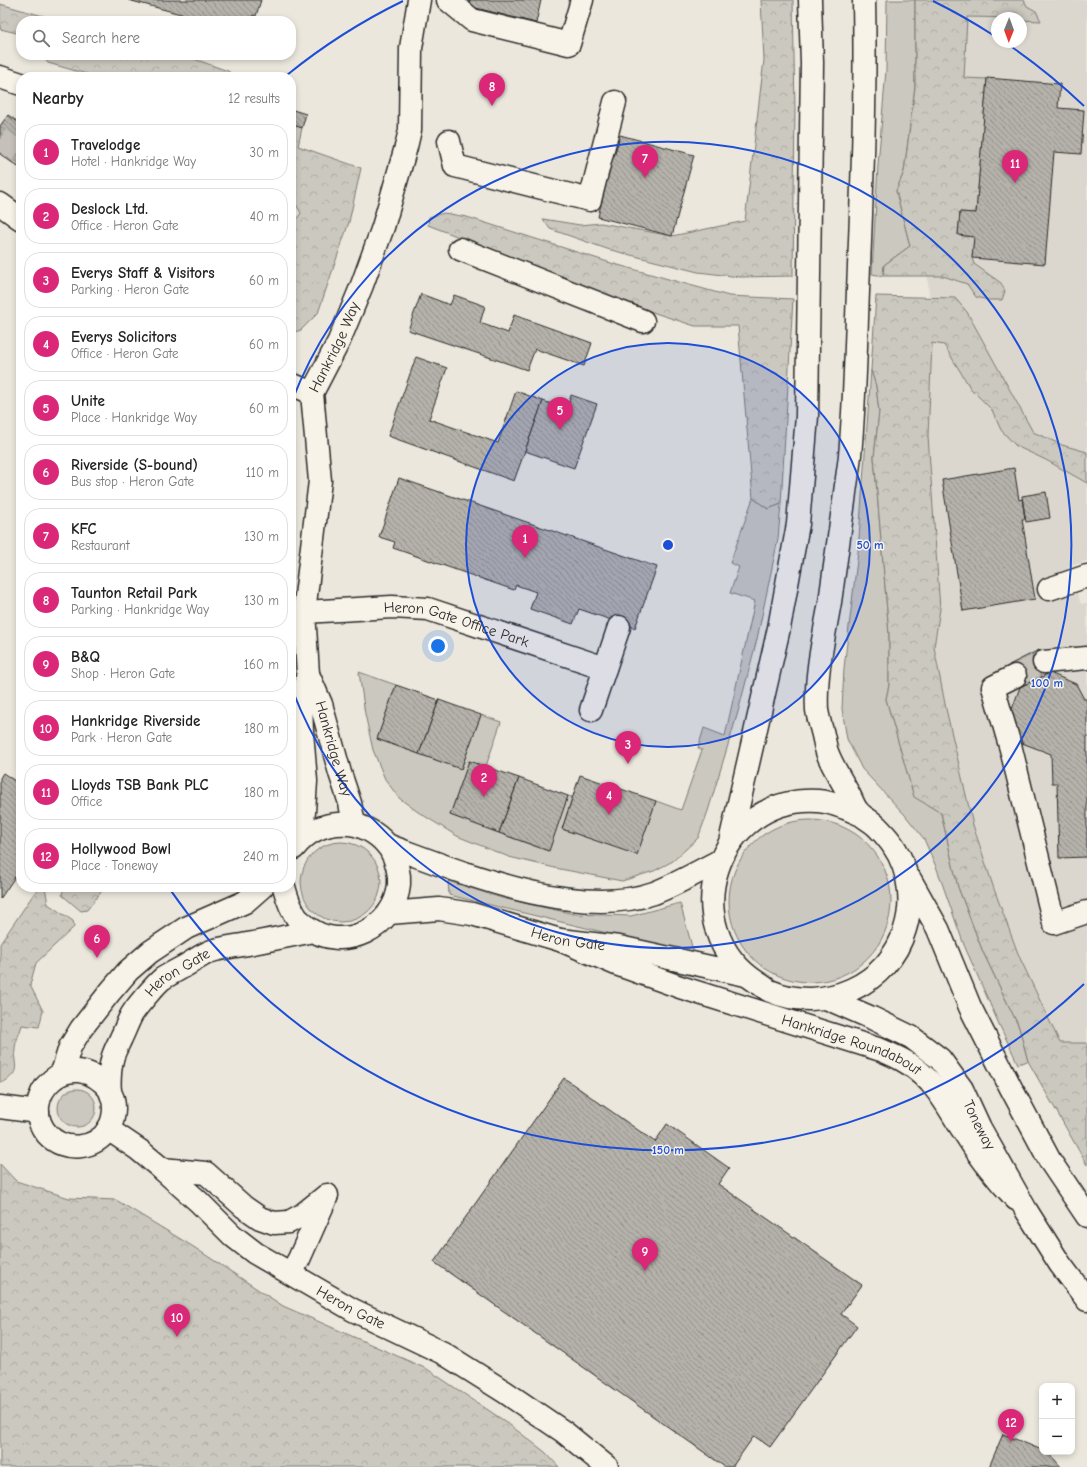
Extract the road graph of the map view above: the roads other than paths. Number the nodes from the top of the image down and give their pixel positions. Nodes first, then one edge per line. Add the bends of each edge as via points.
1 (419, 0) edge
2 (448, 0) edge
3 (582, 0) edge
4 (810, 0) edge
5 (864, 0) edge
6 (0, 77) edge
7 (16, 82) edge
8 (615, 102) dead end
9 (449, 141) dead end
10 (0, 204) edge
11 (16, 215) edge
12 (460, 249) dead end
13 (643, 321) dead end
14 (296, 386) edge
15 (312, 393) junction
16 (1087, 576) edge
17 (1049, 589) dead end
18 (304, 612) junction
19 (619, 627) dead end
20 (1087, 658) edge
21 (1044, 662) tunnel mouth
22 (605, 668) junction
23 (308, 674) junction
24 (1015, 676) tunnel mouth
25 (591, 710) dead end
26 (859, 814) junction
27 (354, 824) junction
28 (296, 843) edge
29 (387, 845) junction
30 (296, 846) edge
31 (724, 852) junction
32 (905, 870) junction
33 (256, 892) edge
34 (285, 892) edge
35 (1087, 912) edge
36 (389, 913) junction
37 (312, 931) junction
38 (560, 940) junction
39 (746, 975) junction
40 (826, 998) junction
41 (62, 1073) junction
42 (110, 1090) junction
43 (0, 1107) edge
44 (38, 1112) junction
45 (108, 1129) junction
46 (162, 1169) junction
47 (1026, 1210) junction
48 (1087, 1216) edge
49 (291, 1273) junction
50 (1087, 1300) edge
51 (607, 1467) edge

1 - 15 street, Hankridge Way via 411,48 410,130 406,147 383,227 362,285 339,341
2 - 3 street via 472,20 569,44
4 - 31 street via 812,63 807,416 798,524 779,628
5 - 26 street via 866,78 851,444 819,671 817,712 828,754
6 - 7 street
8 - 9 street via 590,200 455,166
10 - 11 street
12 - 13 street
14 - 15 street
15 - 18 street, Hankridge Way via 320,481
16 - 17 street
18 - 22 street, Heron Gate Office Park via 392,607 428,609
18 - 23 street, Hankridge Way
19 - 22 street
20 - 21 street
22 - 25 street
23 - 27 street, Hankridge Way via 321,704
23 - 28 street, Hankridge Way via 301,702 306,781 304,812
24 - 35 street via 993,687 1054,923
26 - 31 street, Hankridge Roundabout via 820,801 779,806 743,827
26 - 32 street, Hankridge Roundabout via 888,837
27 - 29 street, Heron Gate via 367,829
27 - 30 street, Heron Gate via 324,825 311,831
29 - 31 street, Heron Gate via 484,879 544,895 587,900 625,900 654,893
29 - 36 street, Heron Gate via 394,855 399,879 395,902
31 - 39 street, Hankridge Roundabout via 713,882 711,902 714,923 721,943
32 - 40 street, Hankridge Roundabout via 909,912 904,933 895,952 882,969 866,982 847,992
32 - 48 street via 938,929 970,1007 1011,1088 1050,1161
33 - 41 street via 245,902 186,928 150,952 128,971 81,1029 70,1047
34 - 37 street, Heron Gate via 288,903 298,919
36 - 37 street, Heron Gate via 380,924 354,937 340,938
36 - 38 street, Heron Gate via 439,909 472,914
37 - 42 street, Heron Gate via 210,952 162,980 133,1012 112,1060
38 - 39 street, Heron Gate via 619,947
38 - 47 street, Hankridge Roundabout via 680,987 881,1050 905,1061 931,1083 947,1103 962,1130 994,1176
39 - 40 street, Hankridge Roundabout via 770,991 798,998
40 - 47 street, Toneway via 911,1037 940,1059 962,1089 980,1128
41 - 42 street via 73,1071 94,1075
41 - 44 street via 44,1089 39,1100
42 - 45 street, Heron Gate via 114,1114
43 - 44 street
44 - 45 street, Heron Gate via 47,1134 67,1146 91,1144 101,1138
45 - 46 street, Heron Gate
46 - 49 street, Heron Gate via 233,1236 255,1253
46 - 49 street via 206,1173 244,1207 260,1218 274,1223 289,1222 327,1195
47 - 50 street, Toneway via 1060,1264
49 - 51 street, Heron Gate via 353,1310 449,1357 564,1432

